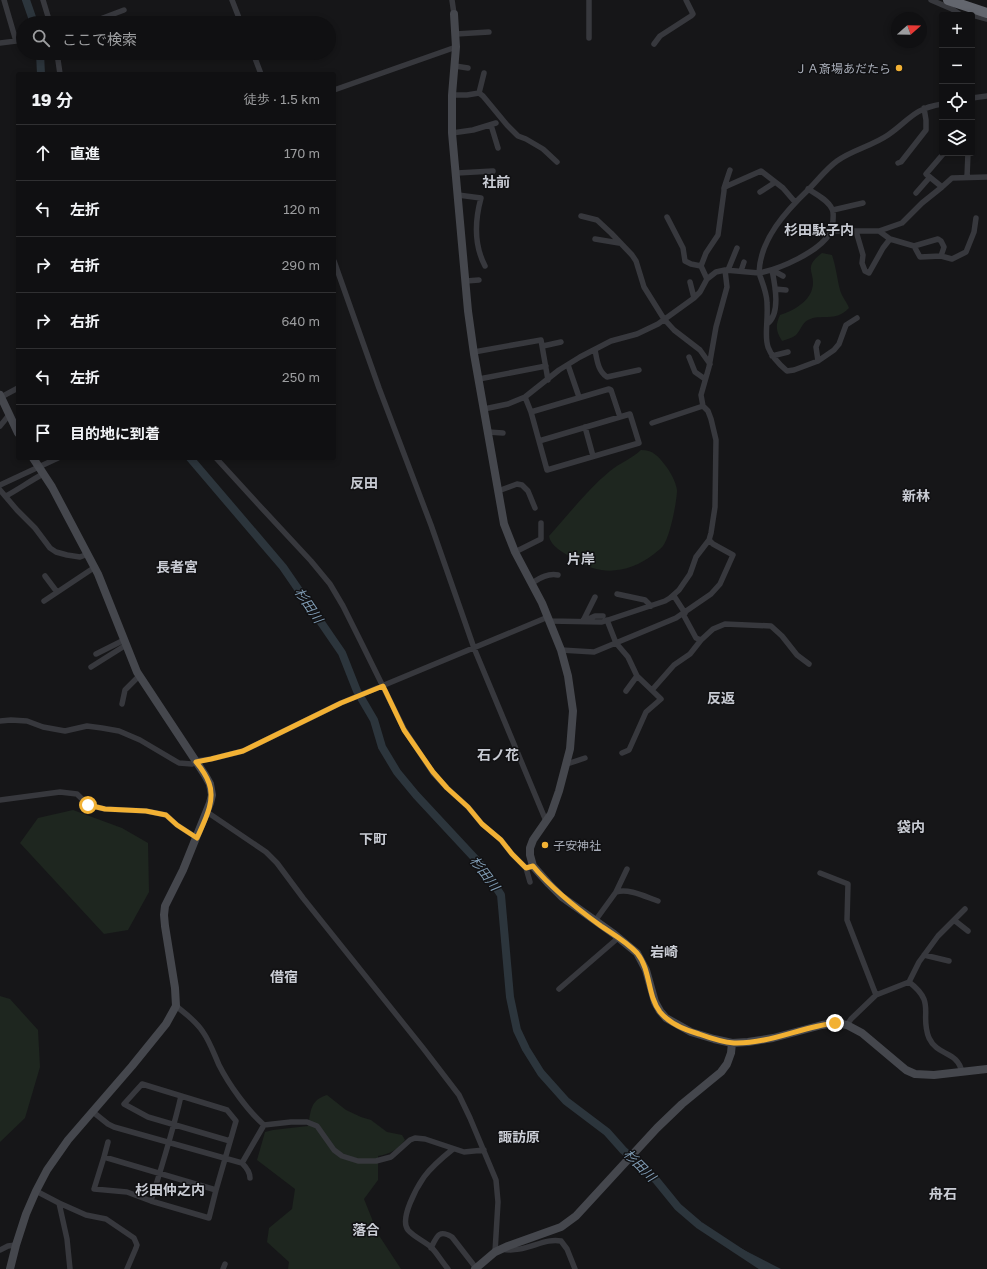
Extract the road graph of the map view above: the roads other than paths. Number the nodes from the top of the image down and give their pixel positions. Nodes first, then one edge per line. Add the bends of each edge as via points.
1 (4, 0) edge
2 (43, 0) edge
3 (232, 0) edge
4 (452, 0) edge
5 (589, 0) edge
6 (686, 0) edge
7 (930, 0) edge
8 (948, 0) edge
9 (968, 0) edge
10 (987, 6) edge
11 (124, 10) dead end
12 (956, 12) edge
13 (987, 13) edge
14 (454, 14) joint
15 (48, 16) edge
16 (108, 16) edge
17 (238, 16) edge
18 (975, 16) edge
19 (987, 19) edge
20 (489, 32) dead end
21 (456, 34) junction
22 (589, 38) dead end
23 (0, 44) edge
24 (654, 44) dead end
25 (456, 47) junction
26 (58, 60) edge
27 (256, 60) edge
28 (454, 66) junction
29 (468, 68) dead end
30 (60, 72) edge
31 (260, 72) edge
32 (484, 73) dead end
33 (336, 89) edge
34 (480, 93) junction
35 (452, 95) junction
36 (987, 96) edge
37 (975, 98) edge
38 (939, 105) edge
39 (924, 108) junction
40 (452, 133) junction
41 (498, 148) dead end
42 (941, 156) edge
43 (968, 156) edge
44 (557, 162) dead end
45 (898, 163) dead end
46 (493, 170) dead end
47 (730, 170) dead end
48 (457, 173) junction
49 (930, 177) junction
50 (967, 177) junction
51 (987, 177) edge
52 (774, 183) junction
53 (942, 187) junction
54 (724, 188) junction
55 (808, 189) junction
56 (760, 192) dead end
57 (916, 193) dead end
58 (458, 195) junction
59 (795, 202) junction
60 (863, 203) dead end
61 (833, 210) junction
62 (581, 216) dead end
63 (667, 217) dead end
64 (976, 218) dead end
65 (831, 231) junction
66 (856, 231) junction
67 (879, 231) junction
68 (595, 239) dead end
69 (890, 239) junction
70 (619, 243) junction
71 (914, 246) junction
72 (737, 248) dead end
73 (941, 256) junction
74 (744, 262) dead end
75 (485, 266) dead end
76 (701, 266) junction
77 (336, 267) edge
78 (727, 270) junction
79 (772, 270) junction
80 (741, 271) junction
81 (759, 273) junction
82 (783, 276) dead end
83 (707, 279) junction
84 (479, 280) dead end
85 (466, 281) junction
86 (690, 282) dead end
87 (775, 289) junction
88 (786, 290) dead end
89 (694, 298) junction
90 (858, 318) dead end
91 (664, 319) junction
92 (767, 324) junction
93 (561, 342) dead end
94 (818, 342) dead end
95 (542, 346) junction
96 (595, 350) junction
97 (474, 352) junction
98 (788, 352) dead end
99 (772, 356) junction
100 (689, 357) dead end
101 (818, 361) junction
102 (710, 364) junction
103 (568, 365) junction
104 (546, 366) junction
105 (639, 370) dead end
106 (478, 379) junction
107 (705, 379) junction
108 (548, 380) junction
109 (16, 390) edge
110 (525, 396) junction
111 (579, 397) junction
112 (1, 401) edge
113 (703, 406) junction
114 (484, 409) junction
115 (531, 412) junction
116 (9, 415) junction
117 (620, 417) junction
118 (652, 423) dead end
119 (0, 426) edge
120 (585, 427) junction
121 (16, 429) edge
122 (488, 432) junction
123 (503, 433) dead end
124 (539, 441) junction
125 (593, 456) junction
126 (34, 460) edge
127 (55, 460) edge
128 (218, 460) edge
129 (41, 470) junction
130 (0, 485) edge
131 (0, 490) edge
132 (498, 491) junction
133 (6, 496) junction
134 (535, 508) dead end
135 (541, 523) dead end
136 (709, 540) junction
137 (515, 552) junction
138 (88, 554) junction
139 (95, 568) junction
140 (558, 575) dead end
141 (45, 576) dead end
142 (532, 583) junction
143 (57, 592) junction
144 (617, 594) dead end
145 (674, 596) junction
146 (595, 597) dead end
147 (44, 601) dead end
148 (651, 606) junction
149 (684, 613) junction
150 (605, 618) junction
151 (549, 619) junction
152 (583, 622) junction
153 (701, 640) junction
154 (125, 643) junction
155 (616, 643) junction
156 (474, 648) junction
157 (561, 650) junction
158 (96, 654) dead end
159 (808, 664) dead end
160 (91, 667) dead end
161 (139, 676) junction
162 (637, 676) junction
163 (380, 687) junction
164 (652, 690) junction
165 (626, 691) dead end
166 (122, 704) dead end
167 (0, 721) edge
168 (622, 753) dead end
169 (585, 758) dead end
170 (196, 762) junction
171 (567, 764) junction
172 (0, 800) edge
173 (207, 812) junction
174 (546, 821) junction
175 (197, 838) junction
176 (530, 867) junction
177 (627, 869) dead end
178 (820, 873) dead end
179 (530, 882) dead end
180 (616, 892) junction
181 (658, 901) dead end
182 (965, 909) dead end
183 (954, 920) junction
184 (595, 921) junction
185 (968, 931) dead end
186 (618, 938) junction
187 (924, 955) junction
188 (949, 961) dead end
189 (909, 982) junction
190 (559, 989) dead end
191 (876, 995) junction
192 (176, 1006) junction
193 (847, 1025) junction
194 (732, 1043) junction
195 (987, 1069) edge
196 (962, 1072) junction
197 (182, 1096) junction
198 (93, 1112) junction
199 (174, 1124) junction
200 (264, 1125) junction
201 (230, 1141) junction
202 (108, 1142) dead end
203 (169, 1143) junction
204 (453, 1149) junction
205 (484, 1150) junction
206 (104, 1157) junction
207 (225, 1159) junction
208 (242, 1163) junction
209 (160, 1173) junction
210 (250, 1178) dead end
211 (216, 1190) junction
212 (36, 1191) junction
213 (151, 1201) junction
214 (59, 1203) junction
215 (16, 1245) junction
216 (431, 1248) junction
217 (0, 1250) edge
218 (498, 1250) junction
219 (10, 1269) edge
220 (70, 1269) edge
221 (127, 1269) edge
222 (448, 1269) edge
223 (476, 1269) edge
224 (575, 1269) edge

1 - 23 street via 16,41
2 - 15 street
3 - 17 street
4 - 14 street
5 - 22 street
6 - 24 street via 692,16 660,36
7 - 12 street
8 - 13 highway
9 - 10 highway
11 - 16 street
14 - 21 street
18 - 19 street
20 - 21 street
21 - 25 street
25 - 28 street
25 - 33 street
26 - 30 street
27 - 31 street
28 - 29 street
28 - 35 street via 456,79
32 - 34 street
34 - 35 street
34 - 44 street via 518,136 543,150
35 - 40 street
36 - 37 street
38 - 39 street
39 - 45 street via 926,130
39 - 55 street via 884,137 836,161
40 - 41 street via 493,124
40 - 48 street
42 - 49 street via 926,174
43 - 50 street
46 - 48 street
47 - 54 street
48 - 58 street
49 - 53 street
49 - 57 street
50 - 51 street
50 - 53 street via 952,178
52 - 54 street via 761,171
52 - 56 street
52 - 59 street via 783,188
53 - 67 street via 902,223
54 - 76 street via 718,235
55 - 59 street
55 - 61 street via 827,202
58 - 75 street via 481,198 476,230
58 - 85 street
59 - 81 street via 778,222 766,244
60 - 61 street
61 - 65 street
62 - 70 street via 597,220
63 - 76 street via 683,248 686,261
64 - 73 street via 974,232 966,252 952,259
65 - 66 street
65 - 79 street via 816,248
66 - 67 street
66 - 69 street via 863,255 862,263 865,271 869,273
67 - 69 street
68 - 70 street
69 - 71 street
70 - 91 street via 636,261 641,283
71 - 73 street via 920,257
71 - 73 street via 938,239 944,247
72 - 78 street
74 - 80 street
76 - 83 street
77 - 156 street
78 - 80 street
78 - 83 street via 716,272
78 - 102 street via 727,287 716,327
79 - 81 street
79 - 82 street
79 - 87 street
80 - 81 street
81 - 92 street via 768,301
83 - 89 street
84 - 85 street
85 - 97 street
86 - 89 street
87 - 88 street
87 - 92 street via 776,305 771,321
89 - 91 street
90 - 101 street via 847,323 839,344
91 - 96 street via 646,330 611,341
91 - 102 street via 700,350
92 - 99 street via 765,342
93 - 95 street
94 - 101 street
95 - 97 street via 541,340
95 - 104 street
96 - 103 street
96 - 105 street via 602,374 607,378
97 - 106 street
98 - 99 street
99 - 101 street via 787,371
100 - 107 street via 695,372
102 - 107 street
103 - 108 street
103 - 111 street
104 - 106 street
104 - 108 street
106 - 114 street
107 - 113 street via 701,391
108 - 110 street
109 - 112 street
110 - 114 street via 508,404
110 - 115 street
111 - 115 street
111 - 117 street via 609,389
112 - 116 street
113 - 118 street
113 - 136 street via 711,418 716,440 715,507
114 - 122 street
115 - 124 street
116 - 119 street
116 - 121 street
117 - 120 street
117 - 125 street via 630,414 639,443
120 - 124 street
120 - 125 street
122 - 123 street
122 - 132 street
124 - 125 street via 547,470
126 - 129 street
127 - 129 street
128 - 163 street via 312,561 330,584 346,612
129 - 130 street
129 - 133 street
129 - 138 street
131 - 133 street
132 - 134 street via 517,484 522,485 528,491
132 - 137 street via 504,524
133 - 138 street via 50,548 67,556 80,557
135 - 137 street via 541,540
136 - 145 street via 696,557 690,574
136 - 149 street via 733,555 720,584 711,594
137 - 142 street
138 - 139 street
139 - 143 street
139 - 154 street
140 - 142 street via 552,574
141 - 143 street
142 - 151 street
143 - 147 street
144 - 148 street via 645,600
145 - 148 street
145 - 149 street
146 - 152 street
148 - 150 street
149 - 153 street via 696,638
149 - 155 street
150 - 152 street via 602,622
150 - 155 street
151 - 152 street
151 - 156 street
151 - 157 street
153 - 159 street via 714,628 725,624 771,626
153 - 164 street
154 - 158 street
154 - 160 street
154 - 161 street
155 - 157 street via 594,652
155 - 162 street via 628,657
156 - 163 street
156 - 174 street
157 - 171 street via 573,711
161 - 166 street via 124,690
161 - 170 street
162 - 164 street
162 - 165 street
163 - 170 street via 341,703 243,751
163 - 176 street via 404,730 433,772 512,854
164 - 168 street via 661,698 646,712 629,750
167 - 170 street via 27,721 65,731 87,726 102,728 140,740 179,763
169 - 171 street
170 - 173 street via 210,784 212,794
171 - 174 street via 551,814
172 - 175 street via 60,792 77,794 88,805 166,815
173 - 175 street
173 - 205 street via 266,852 277,863 459,1095
174 - 176 street via 530,848
175 - 192 street via 165,906 165,926
176 - 179 street
176 - 184 street via 562,897
177 - 180 street
178 - 191 street via 848,884 847,920
180 - 181 street via 623,890
180 - 184 street
182 - 183 street
183 - 185 street
183 - 187 street
184 - 186 street
186 - 190 street
186 - 194 street via 637,953 642,961 655,1002 666,1018 691,1032
187 - 188 street
187 - 189 street
189 - 191 street
189 - 196 street via 924,997 927,1029 931,1041 941,1051 957,1060
191 - 193 street
192 - 198 street via 166,1024
192 - 200 street via 193,1019 203,1031 228,1079
193 - 194 street via 822,1025 762,1040
193 - 196 street via 862,1033 911,1072 934,1075
194 - 218 street via 727,1064 721,1072 657,1128 576,1216 561,1227
195 - 196 street
197 - 199 street
197 - 199 street via 142,1084 124,1104 148,1117
197 - 201 street via 227,1110 236,1121
198 - 203 street via 114,1127
198 - 212 street via 68,1140
199 - 201 street
199 - 203 street
200 - 204 street via 307,1122 318,1126 334,1150 342,1156 358,1161 376,1161 391,1157 415,1138
200 - 208 street
201 - 207 street
202 - 206 street
203 - 207 street
203 - 209 street
204 - 205 street via 464,1152
204 - 216 street via 424,1177 405,1218 408,1230
205 - 218 street via 496,1180
206 - 209 street
206 - 213 street via 94,1189 127,1192
207 - 208 street
207 - 211 street
208 - 210 street
209 - 211 street
209 - 213 street
211 - 213 street via 209,1218
212 - 214 street
212 - 215 street
214 - 220 street
214 - 221 street via 86,1215 106,1219 134,1238 136,1248
215 - 217 street
215 - 219 street
216 - 222 street
216 - 223 street via 438,1235 446,1234 452,1237
218 - 223 street
218 - 224 street via 513,1251 561,1241

